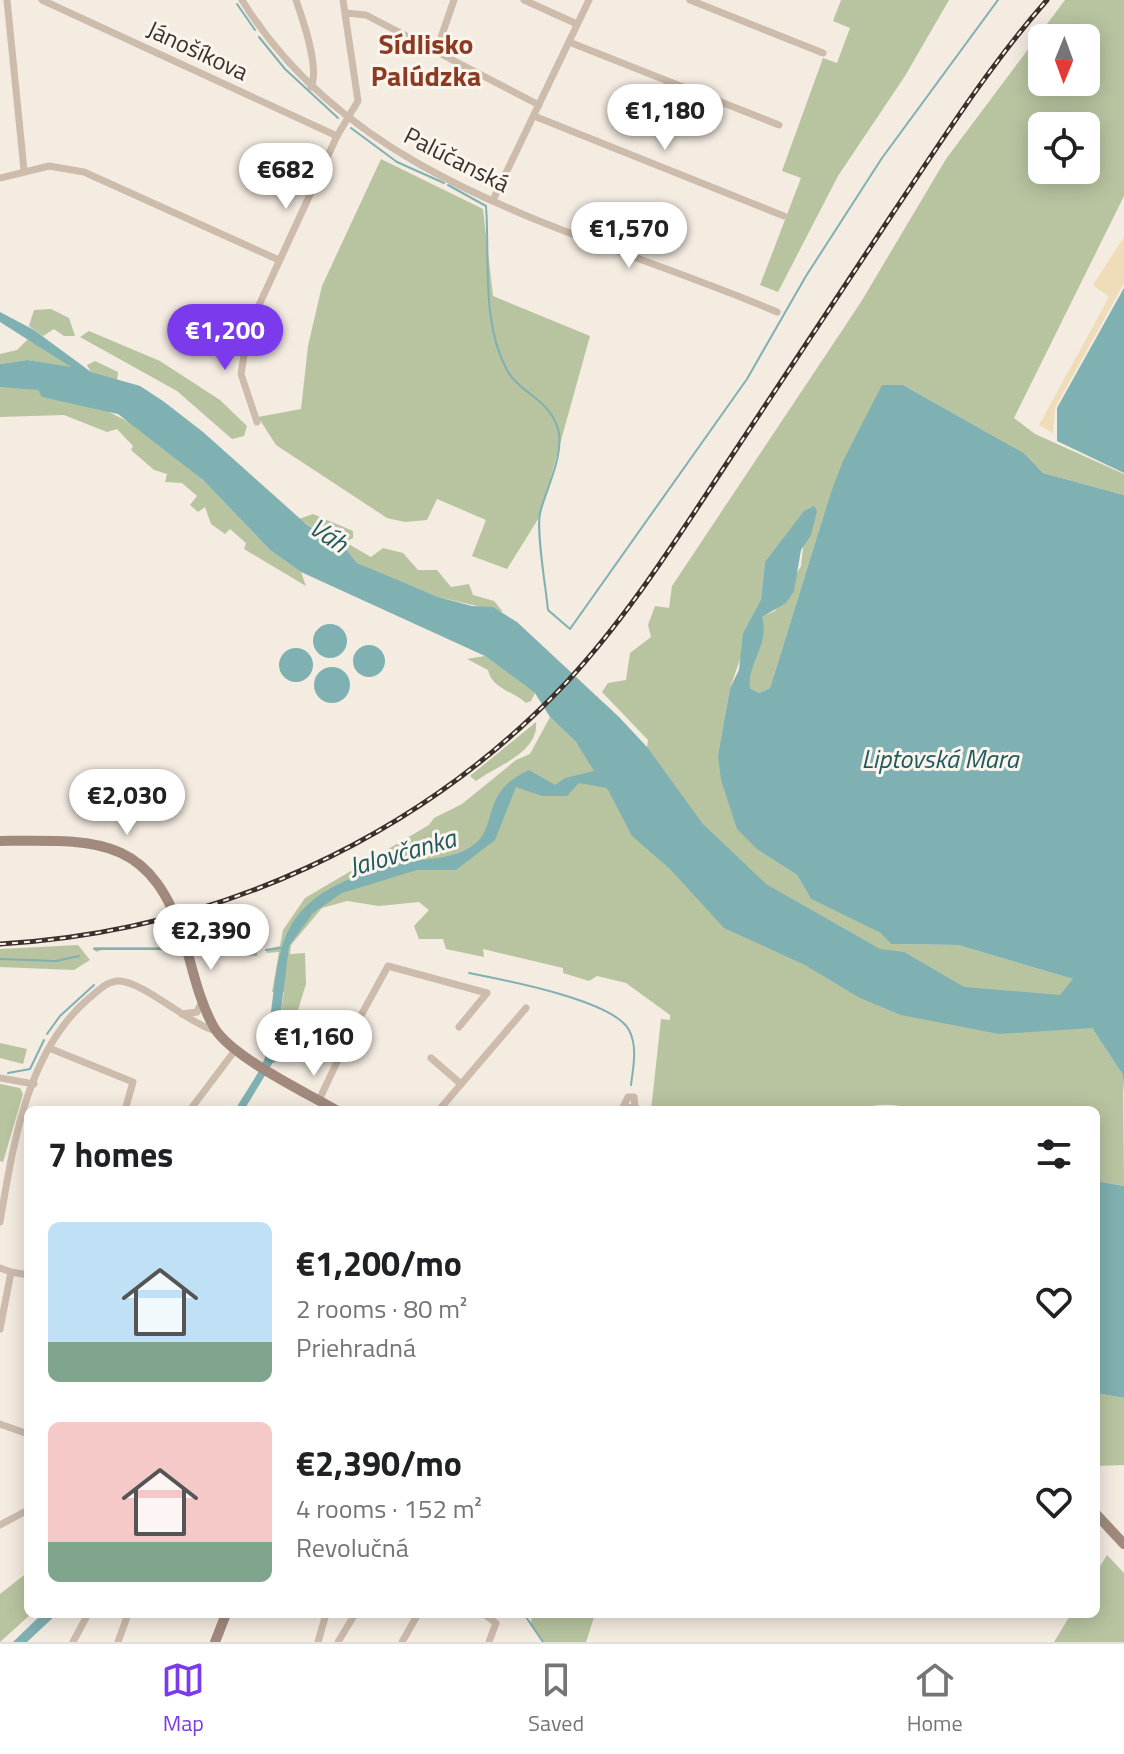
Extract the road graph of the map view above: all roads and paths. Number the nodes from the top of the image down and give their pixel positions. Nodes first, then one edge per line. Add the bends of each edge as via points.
1 (7, 0) edge
2 (42, 0) edge
3 (68, 0) edge
4 (242, 0) edge
5 (296, 0) edge
6 (343, 0) edge
7 (454, 0) edge
8 (524, 0) edge
9 (589, 0) edge
10 (690, 0) edge
11 (66, 11) junction
12 (346, 13) junction
13 (577, 24) junction
14 (569, 42) junction
15 (436, 52) junction
16 (823, 53) dead end
17 (311, 87) junction
18 (539, 105) junction
19 (534, 116) junction
20 (349, 119) junction
21 (779, 125) dead end
22 (337, 136) junction
23 (24, 170) junction
24 (0, 178) edge
25 (493, 200) junction
26 (784, 216) dead end
27 (279, 260) junction
28 (777, 312) dead end
29 (257, 422) dead end
30 (0, 841) edge
31 (202, 999) junction
32 (526, 1008) dead end
33 (181, 1014) junction
34 (459, 1027) dead end
35 (216, 1031) junction
36 (49, 1048) junction
37 (236, 1049) junction
38 (431, 1058) dead end
39 (0, 1078) edge
40 (34, 1084) junction
41 (461, 1084) junction
42 (319, 1100) junction
43 (26, 1106) edge
44 (126, 1106) edge
45 (193, 1106) edge
46 (329, 1106) edge
47 (442, 1106) edge
48 (24, 1112) edge
49 (0, 1165) edge
50 (9, 1167) junction
51 (0, 1222) edge
52 (0, 1268) edge
53 (11, 1272) junction
54 (24, 1274) edge
55 (0, 1329) edge
56 (0, 1424) edge
57 (24, 1433) edge
58 (24, 1512) edge
59 (1100, 1518) edge
60 (0, 1525) edge
61 (1124, 1544) edge
62 (86, 1618) edge
63 (127, 1618) edge
64 (224, 1618) edge
65 (325, 1618) edge
66 (353, 1618) edge
67 (416, 1618) edge
68 (489, 1618) edge
69 (322, 1641) edge
70 (73, 1642) edge
71 (118, 1642) edge
72 (215, 1642) edge
73 (338, 1642) edge
74 (402, 1642) edge
75 (489, 1642) edge

1 - 23 street
2 - 11 street, Jánošíkova
3 - 11 street
4 - 17 street, Palúčanská via 275,49
5 - 17 street via 314,77
6 - 12 street
7 - 15 street
8 - 13 street
9 - 13 street
10 - 16 street
11 - 22 street, Jánošíkova
12 - 15 street via 366,15
12 - 20 street via 358,101
13 - 14 street
14 - 18 street
14 - 21 street
15 - 18 street
17 - 20 street, Palúčanská
18 - 19 street
19 - 25 street
19 - 26 street
20 - 22 street
20 - 25 street, Palúčanská via 407,158
22 - 27 street
23 - 24 street
23 - 27 street via 56,166 92,174
25 - 28 street, Palúčanská via 557,230
27 - 29 street via 242,354 243,385
30 - 31 main road via 84,841 115,850 144,868 172,906
31 - 33 street via 197,1012
31 - 35 main road
32 - 41 street
33 - 35 street
33 - 36 street via 127,982 110,983 69,1017
34 - 42 street via 487,993 388,966
35 - 37 main road
36 - 40 street
36 - 44 street via 133,1082
37 - 42 main road
37 - 45 street
38 - 41 street
39 - 40 street
40 - 43 street
41 - 47 street
42 - 46 main road
48 - 50 street
49 - 50 street
50 - 51 street
52 - 53 street
53 - 54 street
53 - 55 street
56 - 57 street
58 - 60 street
59 - 61 main road
62 - 70 street
63 - 71 street
64 - 72 main road
65 - 69 street
66 - 73 street
67 - 74 street
68 - 75 street via 496,1623

